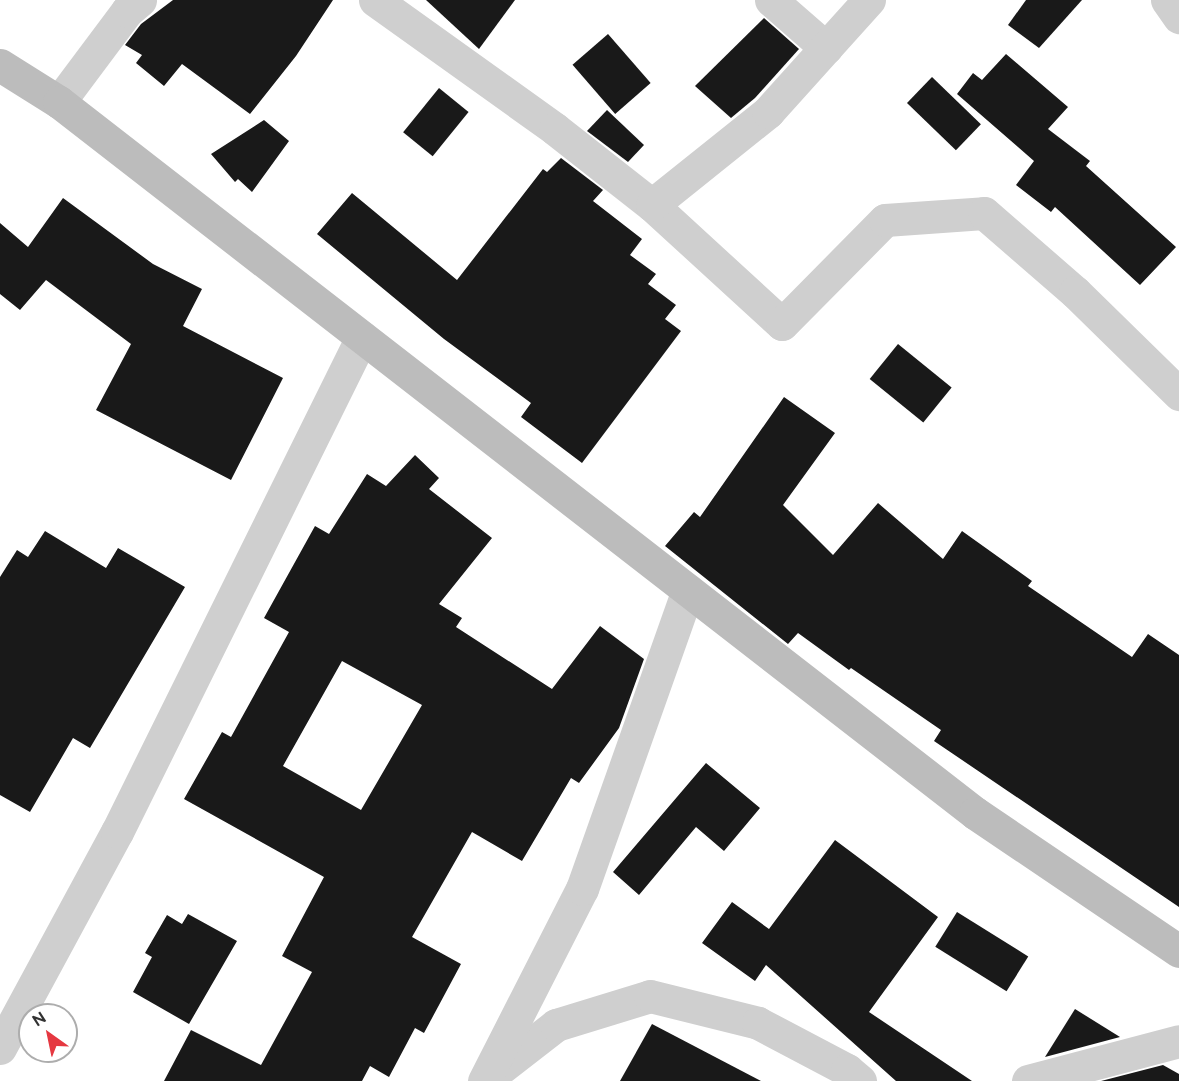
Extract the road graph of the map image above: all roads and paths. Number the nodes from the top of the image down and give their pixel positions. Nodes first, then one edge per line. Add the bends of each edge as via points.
1 (140, 0) edge
2 (375, 0) edge
3 (771, 0) edge
4 (869, 0) edge
5 (1167, 0) edge
6 (1179, 17) edge
7 (826, 48) junction
8 (0, 65) edge
9 (59, 102) junction
10 (652, 205) junction
11 (362, 337) junction
12 (1179, 394) edge
13 (688, 590) junction
14 (1179, 951) edge
15 (1179, 1041) edge
16 (0, 1048) edge
17 (484, 1081) edge
18 (860, 1081) edge
19 (1028, 1081) edge

1 - 9 street via 127,11
2 - 10 street via 555,129
3 - 7 street
4 - 7 street
5 - 6 street
7 - 10 street via 768,112
8 - 9 street
9 - 11 street
10 - 12 street via 782,324 885,220 984,213 1076,292
11 - 13 street
11 - 16 street via 117,832
13 - 14 street via 975,813
13 - 17 street via 582,890
15 - 19 street
17 - 18 street via 556,1025 650,996 758,1023 847,1070

